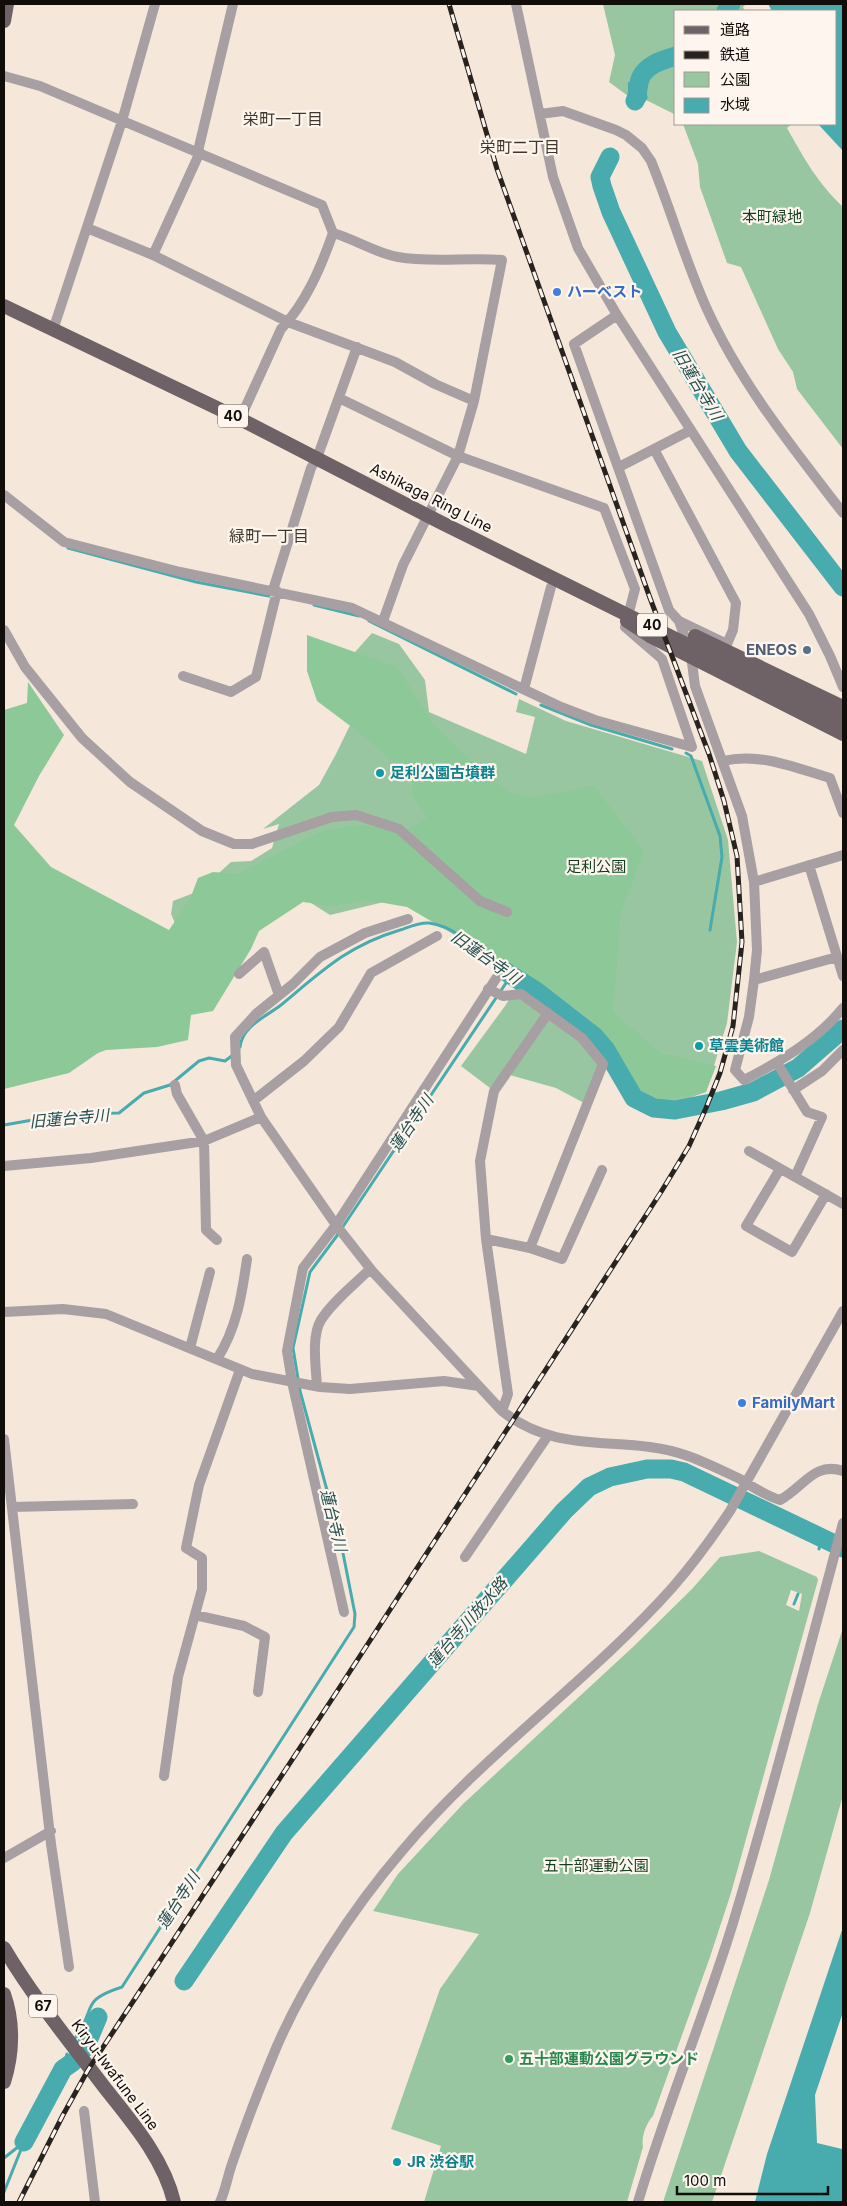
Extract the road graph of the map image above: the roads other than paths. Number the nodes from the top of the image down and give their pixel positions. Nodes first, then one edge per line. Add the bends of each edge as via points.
1 (7, 4) edge
2 (155, 4) edge
3 (233, 4) edge
4 (516, 4) edge
5 (4, 21) edge
6 (4, 76) edge
7 (540, 114) junction
8 (122, 121) junction
9 (199, 151) junction
10 (88, 228) junction
11 (333, 233) junction
12 (153, 255) junction
13 (4, 306) edge
14 (617, 316) junction
15 (288, 322) junction
16 (53, 330) junction
17 (357, 347) junction
18 (339, 398) junction
19 (474, 401) junction
20 (240, 420) junction
21 (691, 430) junction
22 (654, 449) junction
23 (458, 456) junction
24 (317, 458) junction
25 (619, 467) junction
26 (4, 495) edge
27 (843, 513) edge
28 (427, 514) junction
29 (551, 587) dead end
30 (275, 594) junction
31 (612, 606) junction
32 (383, 621) junction
33 (680, 621) junction
34 (4, 630) edge
35 (183, 676) dead end
36 (843, 687) edge
37 (524, 689) junction
38 (843, 707) edge
39 (843, 722) edge
40 (843, 734) edge
41 (723, 761) junction
42 (843, 812) edge
43 (843, 855) edge
44 (809, 865) junction
45 (754, 882) junction
46 (507, 912) dead end
47 (408, 919) dead end
48 (437, 936) dead end
49 (837, 957) junction
50 (239, 974) dead end
51 (843, 976) edge
52 (496, 977) dead end
53 (754, 980) junction
54 (488, 989) junction
55 (279, 995) junction
56 (843, 1008) edge
57 (548, 1013) junction
58 (843, 1050) edge
59 (779, 1066) junction
60 (175, 1085) dead end
61 (791, 1088) junction
62 (253, 1101) junction
63 (261, 1117) junction
64 (204, 1141) junction
65 (749, 1151) dead end
66 (4, 1166) edge
67 (780, 1168) junction
68 (602, 1170) dead end
69 (795, 1177) junction
70 (826, 1194) junction
71 (843, 1204) edge
72 (336, 1225) junction
73 (486, 1239) junction
74 (218, 1240) dead end
75 (530, 1248) junction
76 (247, 1259) dead end
77 (370, 1269) junction
78 (210, 1272) dead end
79 (843, 1311) edge
80 (4, 1312) edge
81 (190, 1348) junction
82 (217, 1359) junction
83 (240, 1370) junction
84 (292, 1382) junction
85 (317, 1386) junction
86 (479, 1386) junction
87 (502, 1411) junction
88 (547, 1436) junction
89 (4, 1439) edge
90 (843, 1471) edge
91 (744, 1487) junction
92 (133, 1504) dead end
93 (12, 1507) junction
94 (842, 1528) edge
95 (465, 1557) dead end
96 (344, 1612) dead end
97 (195, 1615) junction
98 (258, 1692) dead end
99 (164, 1776) dead end
100 (51, 1831) junction
101 (4, 1858) edge
102 (4, 1948) edge
103 (69, 1967) dead end
104 (4, 1994) edge
105 (7, 2053) edge
106 (4, 2082) edge
107 (84, 2111) dead end
108 (95, 2202) edge
109 (174, 2202) edge
110 (220, 2202) edge
111 (638, 2202) edge

1 - 5 main road
2 - 8 street
3 - 9 street
4 - 7 street
6 - 8 street via 40,86
7 - 14 street via 553,177 572,232
7 - 27 street via 556,111 574,114 626,135 642,148 654,168 707,308 728,351 781,431
8 - 9 street
8 - 10 street
9 - 11 street via 322,205
9 - 12 street
10 - 12 street
10 - 16 street
11 - 15 street via 315,280
11 - 19 street via 398,257 502,260
12 - 15 street
13 - 16 main road, Ashikaga Ring Line / 40
14 - 21 street
14 - 25 street via 574,344
15 - 17 street
15 - 20 street via 281,329
16 - 20 main road, Ashikaga Ring Line / 40
17 - 18 street
17 - 19 street
18 - 23 street
18 - 24 street
19 - 23 street
20 - 24 main road, Ashikaga Ring Line / 40
21 - 22 street
21 - 36 street via 809,614
22 - 25 street
22 - 33 street via 736,603 727,644
23 - 28 street
23 - 37 street via 604,508 635,590 625,627 662,658 692,747 595,720
24 - 28 main road, Ashikaga Ring Line / 40
24 - 30 street via 311,468
25 - 33 street via 669,610
26 - 30 street via 64,542
28 - 31 main road, Ashikaga Ring Line / 40
28 - 32 street via 403,565
29 - 37 street
30 - 32 street via 352,608
30 - 35 street via 256,677 231,692
31 - 38 main road via 620,603 644,611
31 - 39 main road, Ashikaga Ring Line / 40
31 - 40 main road via 628,622 650,636
32 - 37 street
33 - 41 street via 691,655 695,686
34 - 46 street via 25,667 82,738 130,782 202,831 234,844 252,844 332,817 356,815 400,829 480,901
41 - 42 street via 754,757 830,778
41 - 45 street via 742,816
43 - 44 street
44 - 45 street
44 - 49 street
45 - 53 street via 757,950
47 - 55 street via 365,933 320,957
48 - 62 street via 371,973 339,1027 304,1061
49 - 51 street
49 - 53 street
50 - 55 street via 264,952
52 - 54 street
53 - 59 street via 749,1017 735,1070 744,1080
54 - 57 street via 504,996 521,994
54 - 72 street
55 - 62 street via 257,1013 235,1038 236,1065
56 - 59 street
57 - 73 street via 494,1091 480,1161
57 - 75 street via 582,1038 602,1064
58 - 61 street via 822,1071
59 - 61 street
60 - 64 street
61 - 69 street via 807,1112 822,1117
62 - 63 street
63 - 64 street
63 - 72 street
64 - 66 street via 91,1158
64 - 74 street via 206,1230
65 - 67 street
67 - 69 street
67 - 70 street via 746,1226 792,1252
68 - 75 street via 562,1258
69 - 70 street
70 - 71 street
72 - 77 street
72 - 84 street via 303,1268 287,1351
73 - 75 street
73 - 87 street via 508,1394
76 - 82 street via 237,1316
77 - 85 street via 320,1321 314,1348
77 - 86 street
78 - 81 street
79 - 91 street
80 - 81 street via 63,1309 106,1314
81 - 82 street
82 - 83 street
83 - 84 street
83 - 97 street via 199,1485 192,1515 186,1548 202,1558 202,1589
84 - 85 street
84 - 96 street
85 - 86 street via 350,1389 444,1381
86 - 87 street
87 - 88 street via 521,1425
88 - 91 street via 588,1443 659,1448 688,1456
88 - 95 street
89 - 93 street
90 - 91 street via 824,1469 810,1474 780,1500
91 - 110 street via 710,1541 666,1594 613,1648 470,1778 376,1883 314,1976 276,2049
92 - 93 street
93 - 100 street
94 - 111 street via 732,1924
97 - 98 street via 244,1626 265,1637
97 - 99 street via 178,1677
100 - 101 street
100 - 103 street
102 - 109 main road, Kiryu-Iwafune Line / 67 via 34,1994 136,2128 157,2162
104 - 105 main road via 10,2019
105 - 106 main road via 9,2066
107 - 108 street

